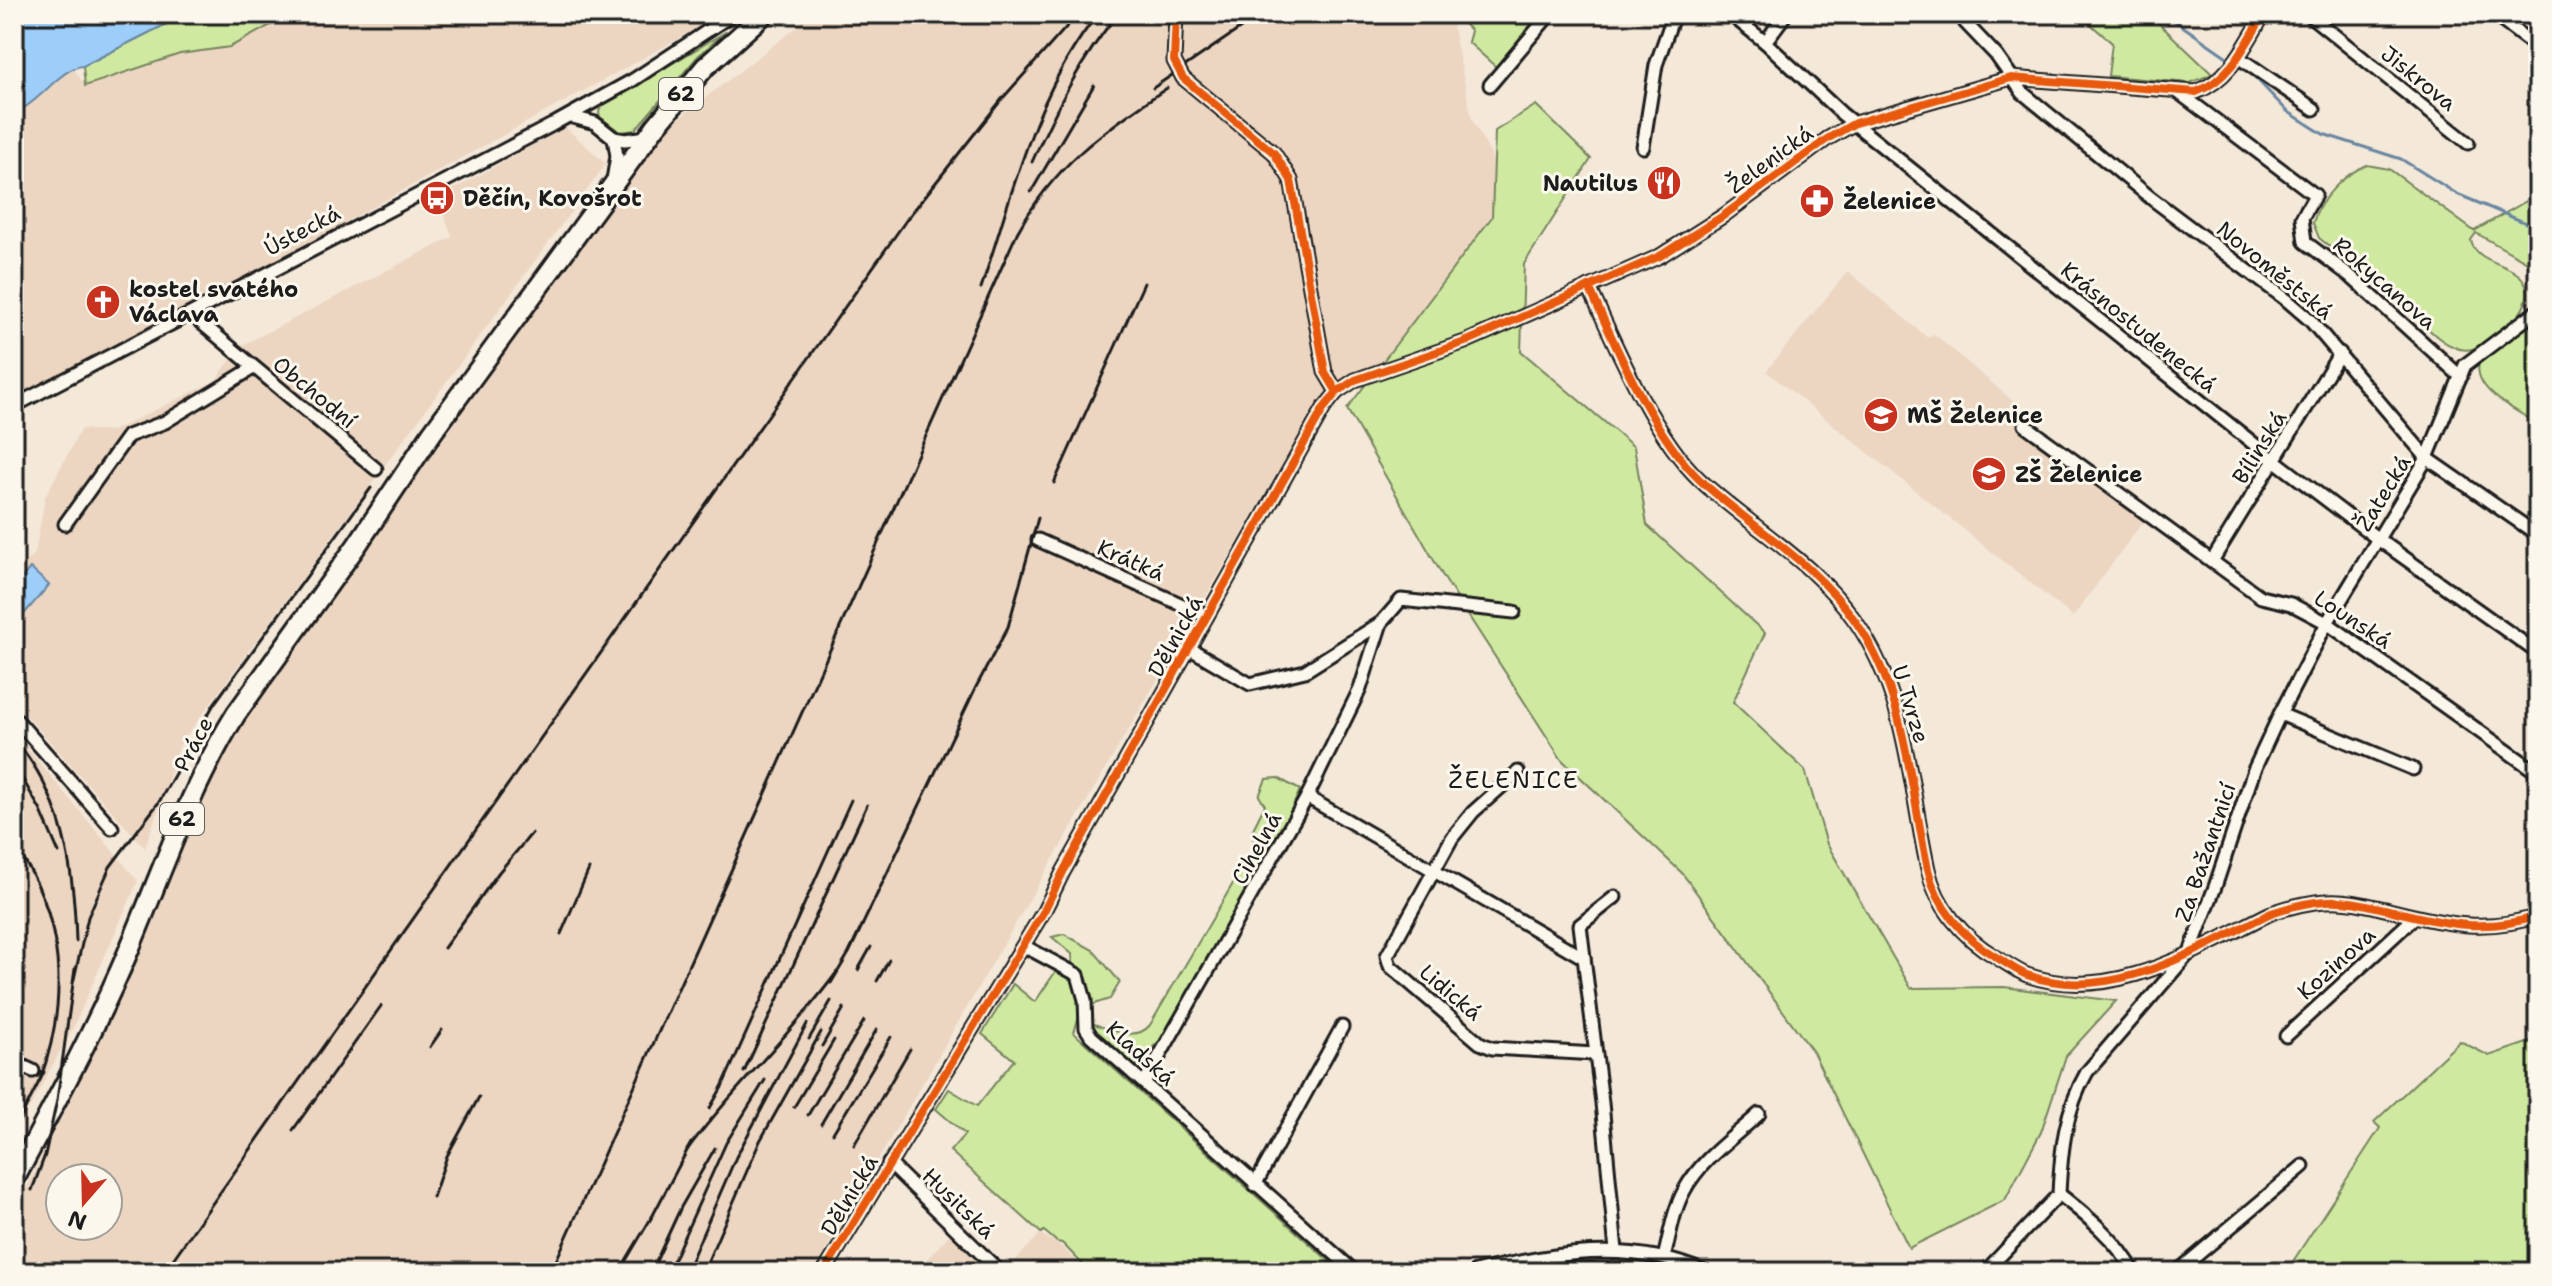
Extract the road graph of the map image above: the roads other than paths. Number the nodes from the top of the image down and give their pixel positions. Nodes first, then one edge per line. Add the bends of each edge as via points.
1 (732, 14) edge
2 (764, 14) edge
3 (1176, 14) edge
4 (1550, 14) edge
5 (1674, 14) edge
6 (1730, 14) edge
7 (1786, 14) edge
8 (1957, 14) edge
9 (2264, 14) edge
10 (2308, 14) edge
11 (2493, 14) edge
12 (1765, 42) junction
13 (2538, 48) edge
14 (2235, 61) junction
15 (2011, 78) junction
16 (1490, 85) dead end
17 (2178, 92) junction
18 (2314, 109) dead end
19 (568, 116) junction
20 (1855, 123) junction
21 (647, 137) junction
22 (614, 138) junction
23 (2468, 143) dead end
24 (1643, 147) dead end
25 (612, 186) junction
26 (1589, 287) junction
27 (2538, 310) edge
28 (192, 315) junction
29 (2340, 353) junction
30 (253, 368) junction
31 (2461, 377) junction
32 (1337, 392) junction
33 (14, 406) edge
34 (2025, 425) dead end
35 (2427, 458) junction
36 (2274, 460) junction
37 (376, 469) dead end
38 (65, 524) dead end
39 (2538, 535) edge
40 (2378, 539) junction
41 (1038, 540) dead end
42 (2212, 561) junction
43 (1514, 612) dead end
44 (1207, 616) junction
45 (1381, 623) junction
46 (2327, 623) junction
47 (1189, 648) junction
48 (2538, 653) edge
49 (2280, 714) junction
50 (14, 717) edge
51 (2413, 769) dead end
52 (1518, 772) dead end
53 (2538, 773) edge
54 (1307, 797) junction
55 (112, 828) dead end
56 (1433, 870) junction
57 (1615, 897) dead end
58 (2538, 916) edge
59 (2415, 917) junction
60 (1024, 946) junction
61 (2190, 952) junction
62 (1584, 958) junction
63 (1342, 1027) dead end
64 (2286, 1036) dead end
65 (1595, 1054) junction
66 (14, 1062) edge
67 (33, 1071) dead end
68 (1144, 1083) junction
69 (1759, 1114) dead end
70 (889, 1163) junction
71 (2303, 1166) dead end
72 (14, 1180) edge
73 (1255, 1185) junction
74 (2059, 1194) junction
75 (1616, 1251) junction
76 (1664, 1258) junction
77 (1483, 1271) edge
78 (824, 1272) edge
79 (1000, 1272) edge
80 (1355, 1272) edge
81 (1705, 1272) edge
82 (1985, 1272) edge
83 (2134, 1272) edge
84 (2177, 1272) edge

1 - 19 street, Ústecká
2 - 21 main road, 62 via 705,67
3 - 32 street via 1173,54 1183,78 1274,153 1291,180 1325,372
4 - 16 street
5 - 24 street via 1656,65
6 - 12 street, Krásnostudenecká
7 - 12 street
8 - 15 street, Novoměstská
9 - 14 street, Želenická
10 - 23 street, Jiskrova
11 - 13 street
12 - 20 street, Krásnostudenecká
14 - 17 street, Želenická via 2213,86
14 - 18 street
15 - 17 street, Želenická
15 - 20 street, Želenická
15 - 29 street, Novoměstská via 2151,198 2288,301
17 - 31 street, Rokycanova via 2315,195 2302,218 2305,242
19 - 22 street via 595,123
19 - 28 street, Ústecká
20 - 26 street, Želenická via 1660,256
20 - 36 street, Krásnostudenecká
21 - 22 street
21 - 25 main road, 62
22 - 25 street
25 - 72 main road, Práce / 62 via 221,740 91,1032
26 - 32 street, Želenická via 1465,342 1355,380
26 - 61 street, U Tvrze via 1664,434 1698,479 1808,566 1870,643 1894,696 1928,871 1938,900 1959,928 2027,975 2083,985 2132,977
27 - 31 street, Žatecká via 2465,365
28 - 30 street, Obchodní
28 - 33 street, Ústecká
29 - 35 street, Novoměstská
29 - 36 street, Bílinská
30 - 37 street, Obchodní
30 - 38 street via 165,422 128,436
31 - 35 street, Žatecká
32 - 44 street, Dělnická
34 - 42 street, Lounská
35 - 39 street, Novoměstská
35 - 40 street, Žatecká
36 - 40 street, Krásnostudenecká
36 - 42 street, Bílinská
40 - 46 street, Žatecká
40 - 48 street, Krásnostudenecká
41 - 44 street, Krátká
42 - 46 street, Lounská via 2261,597 2291,604
43 - 45 street via 1401,600
44 - 47 street, Dělnická
45 - 47 street via 1305,671 1250,684
45 - 54 street, Cihelná via 1360,689
46 - 49 street, Za Bažantnicí
46 - 53 street, Lounská
47 - 60 street, Dělnická
49 - 51 street
49 - 61 street, Za Bažantnicí via 2254,770
50 - 55 street
52 - 56 street via 1473,812
54 - 56 street
54 - 68 street, Cihelná
56 - 62 street
56 - 65 street, Lidická via 1387,956 1390,966 1480,1043
57 - 62 street via 1580,925
58 - 59 street via 2467,927
59 - 61 street, Kozinova via 2358,903 2296,905
59 - 64 street, Kozinova
60 - 68 street, Kladská via 1078,975 1086,1028
60 - 70 street, Dělnická
61 - 74 street, Za Bažantnicí via 2074,1093 2061,1153
62 - 65 street
63 - 73 street
65 - 75 street
66 - 67 street
68 - 73 street, Kladská
69 - 76 street via 1700,1167 1684,1191
70 - 78 street, Dělnická
70 - 79 street, Husitská
71 - 84 street
73 - 80 street, Kladská
74 - 82 street
74 - 83 street via 2092,1220
75 - 76 street
75 - 77 street via 1530,1259
76 - 81 street

